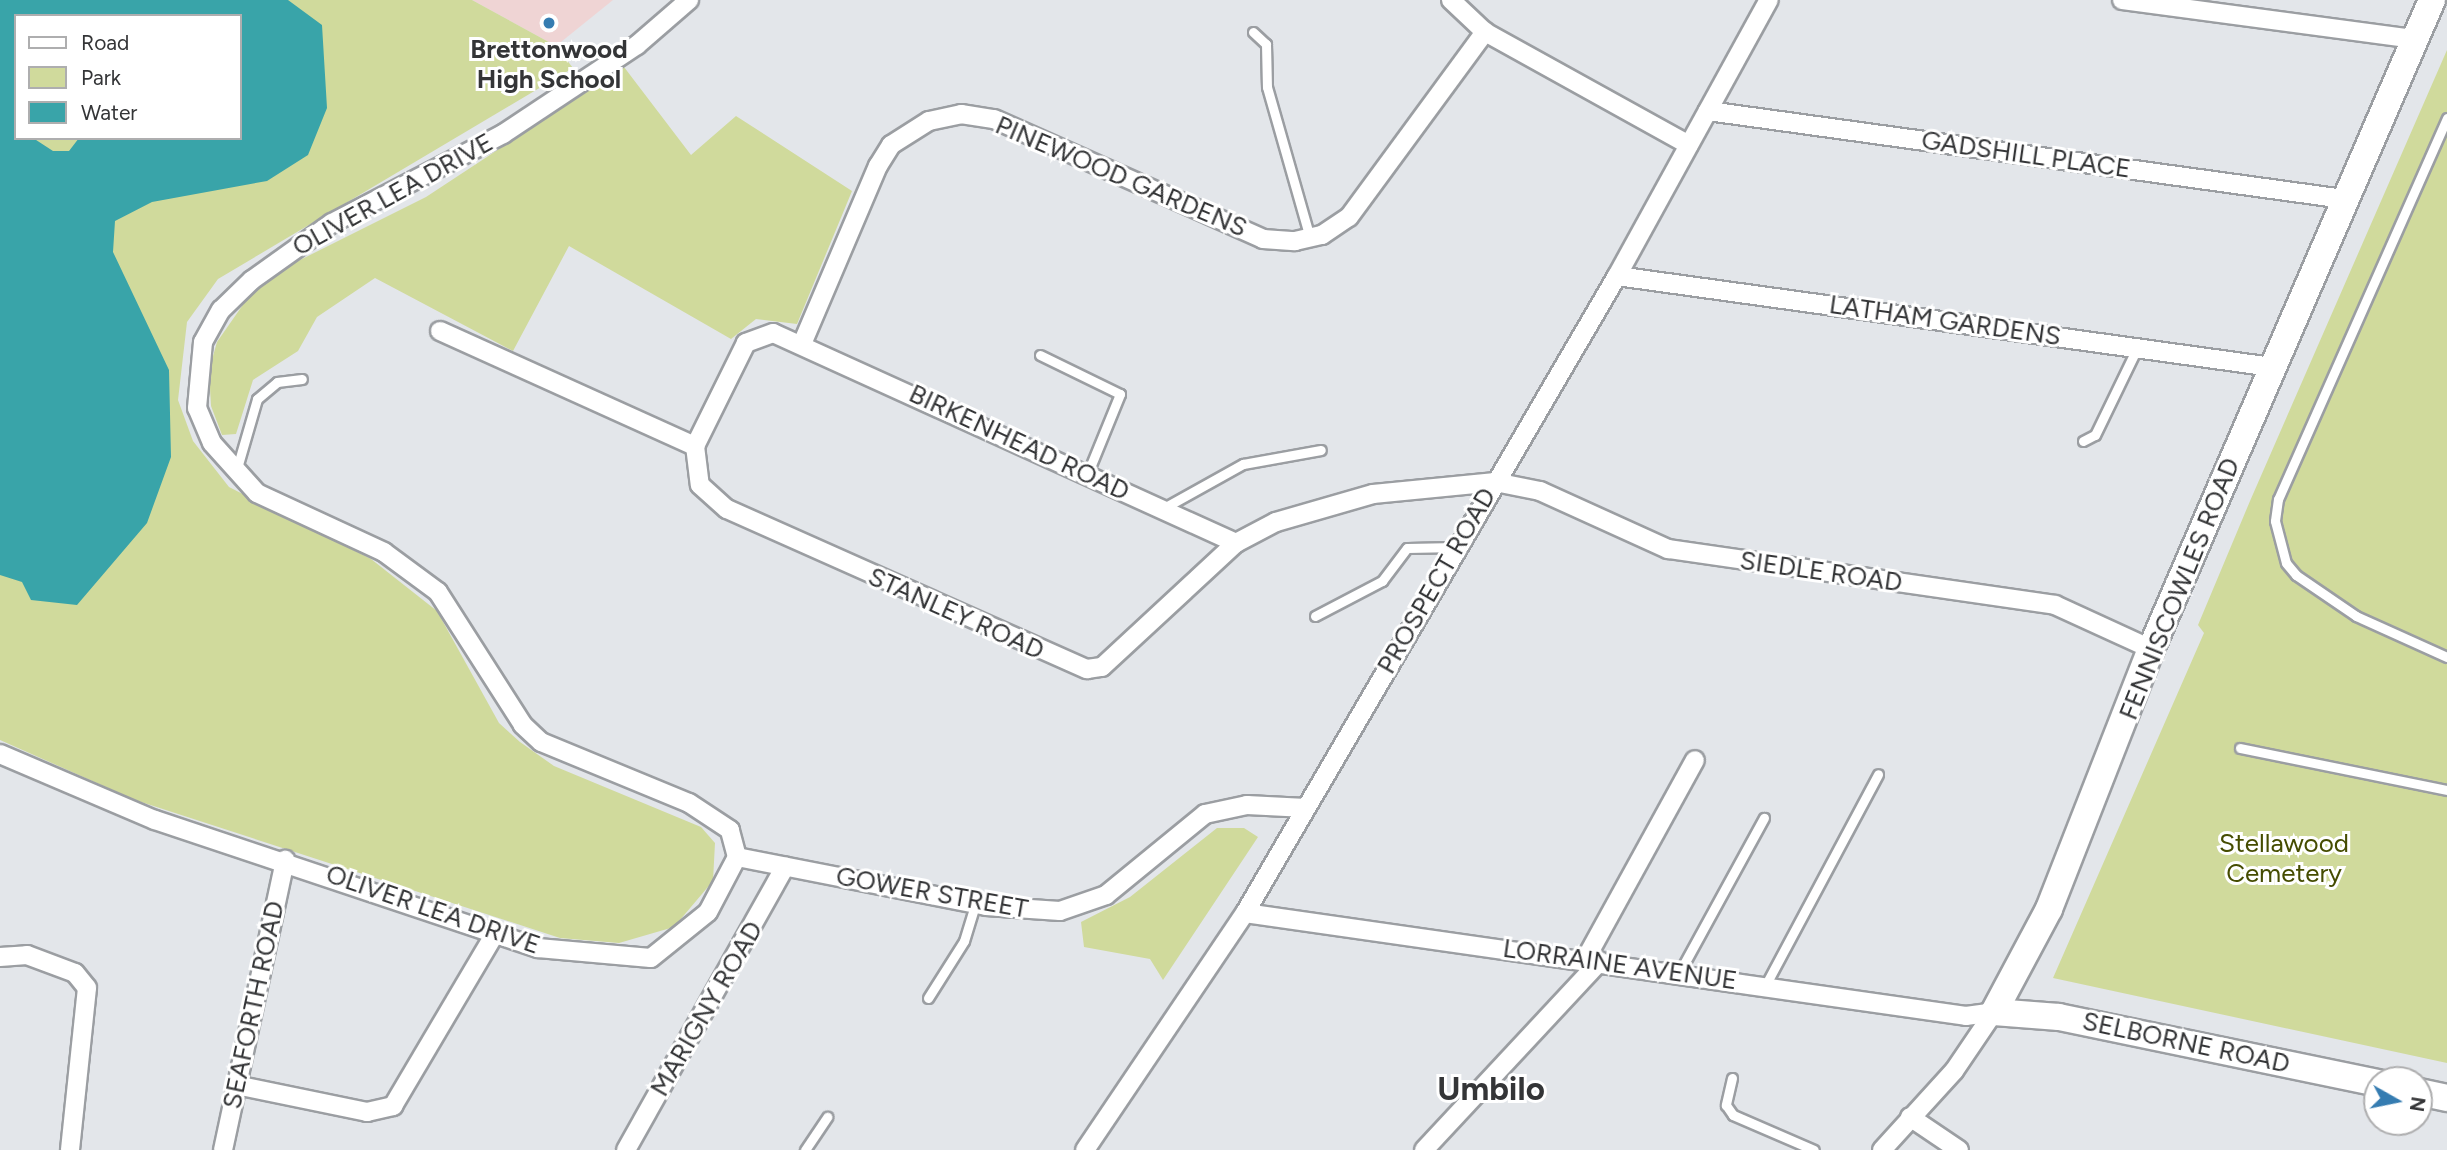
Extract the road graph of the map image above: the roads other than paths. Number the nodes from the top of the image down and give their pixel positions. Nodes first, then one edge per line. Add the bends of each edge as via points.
1 (689, 0) edge
2 (1451, 0) edge
3 (1769, 0) edge
4 (2122, 0) edge
5 (2431, 0) edge
6 (1253, 32) dead end
7 (1485, 32) junction
8 (2413, 40) junction
9 (1707, 111) junction
10 (2447, 118) edge
11 (1689, 145) junction
12 (2344, 199) junction
13 (1310, 238) junction
14 (1617, 276) junction
15 (440, 331) dead end
16 (802, 344) junction
17 (2137, 348) junction
18 (1040, 355) dead end
19 (2272, 367) junction
20 (302, 379) dead end
21 (2083, 441) dead end
22 (695, 446) junction
23 (1321, 450) dead end
24 (236, 472) junction
25 (1087, 475) junction
26 (1495, 481) junction
27 (1162, 509) junction
28 (1236, 543) junction
29 (1457, 547) junction
30 (1315, 616) dead end
31 (2151, 649) junction
32 (2447, 656) edge
33 (2240, 748) dead end
34 (0, 754) edge
35 (1695, 760) dead end
36 (1878, 774) dead end
37 (2447, 790) edge
38 (1306, 808) junction
39 (1764, 818) dead end
40 (737, 858) junction
41 (285, 860) junction
42 (785, 867) junction
43 (975, 904) junction
44 (1245, 913) junction
45 (494, 935) junction
46 (0, 957) edge
47 (1592, 960) junction
48 (1679, 973) junction
49 (1765, 986) junction
50 (928, 998) dead end
51 (1994, 1012) junction
52 (1732, 1078) dead end
53 (2363, 1080) edge
54 (236, 1085) junction
55 (827, 1117) dead end
56 (1910, 1118) junction
57 (70, 1150) edge
58 (223, 1150) edge
59 (626, 1150) edge
60 (805, 1150) edge
61 (1085, 1150) edge
62 (1424, 1150) edge
63 (1814, 1150) edge
64 (1882, 1150) edge
65 (1959, 1150) edge

1 - 24 street, OLIVER LEA DRIVE via 637,45 503,134 293,248 220,310 203,342 197,408
2 - 7 street
3 - 9 street, PROSPECT ROAD
4 - 8 street
5 - 8 street, FENNISCOWLES ROAD
6 - 13 lane via 1266,44 1267,87
7 - 11 street
7 - 13 street, PINEWOOD GARDENS via 1349,218
8 - 12 street, FENNISCOWLES ROAD
9 - 11 street, PROSPECT ROAD
9 - 12 street, GADSHILL PLACE
10 - 32 lane via 2278,499 2275,521 2286,563 2297,575 2356,616
11 - 14 street, PROSPECT ROAD
12 - 19 street, FENNISCOWLES ROAD
13 - 16 street, PINEWOOD GARDENS via 1263,239 993,120 961,114 929,121 891,145
14 - 17 street, LATHAM GARDENS
14 - 26 street, PROSPECT ROAD
15 - 22 street
16 - 22 street via 773,333 746,343
16 - 25 street, BIRKENHEAD ROAD
17 - 19 street, LATHAM GARDENS
17 - 21 lane via 2095,435
18 - 25 lane via 1120,394
19 - 31 street, FENNISCOWLES ROAD
20 - 24 lane via 277,382 257,399
22 - 28 street, STANLEY ROAD via 700,485 727,509 1087,669 1102,667
23 - 27 lane via 1243,464
24 - 40 street, OLIVER LEA DRIVE via 257,493 413,570 459,619 512,709 541,741 716,816 730,830
25 - 27 street, BIRKENHEAD ROAD
26 - 28 street, STANLEY ROAD via 1310,508
26 - 29 street, PROSPECT ROAD
26 - 31 street, SIEDLE ROAD via 1540,491 1668,549 2055,605
27 - 28 street, BIRKENHEAD ROAD
29 - 30 lane via 1400,552 1381,581
29 - 38 street, PROSPECT ROAD
31 - 51 street, FENNISCOWLES ROAD via 2049,909
33 - 37 lane
34 - 41 street, OLIVER LEA DRIVE via 155,820
35 - 47 street
36 - 49 lane
38 - 43 street, GOWER STREET via 1247,805 1205,814 1106,895 1072,908
38 - 44 street, PROSPECT ROAD
39 - 48 lane
40 - 42 street, GOWER STREET
40 - 45 street, OLIVER LEA DRIVE via 708,912 651,958 559,952
41 - 45 street, OLIVER LEA DRIVE
41 - 54 street, SEAFORTH ROAD
42 - 43 street, GOWER STREET
42 - 59 street, MARIGNY ROAD
43 - 50 lane via 964,941
44 - 47 street, LORRAINE AVENUE
44 - 61 street, PROSPECT ROAD
45 - 54 street via 393,1106 367,1112
46 - 57 street via 27,955 75,973 87,988
47 - 48 street, LORRAINE AVENUE
47 - 62 street
48 - 49 street, LORRAINE AVENUE
49 - 51 street, LORRAINE AVENUE via 1966,1016
51 - 53 street, SELBORNE ROAD via 2059,1017
51 - 56 street, FENNISCOWLES ROAD via 1954,1071
52 - 63 lane via 1726,1105 1734,1115
54 - 58 street, SEAFORTH ROAD
55 - 60 lane
56 - 64 street, FENNISCOWLES ROAD
56 - 65 street

